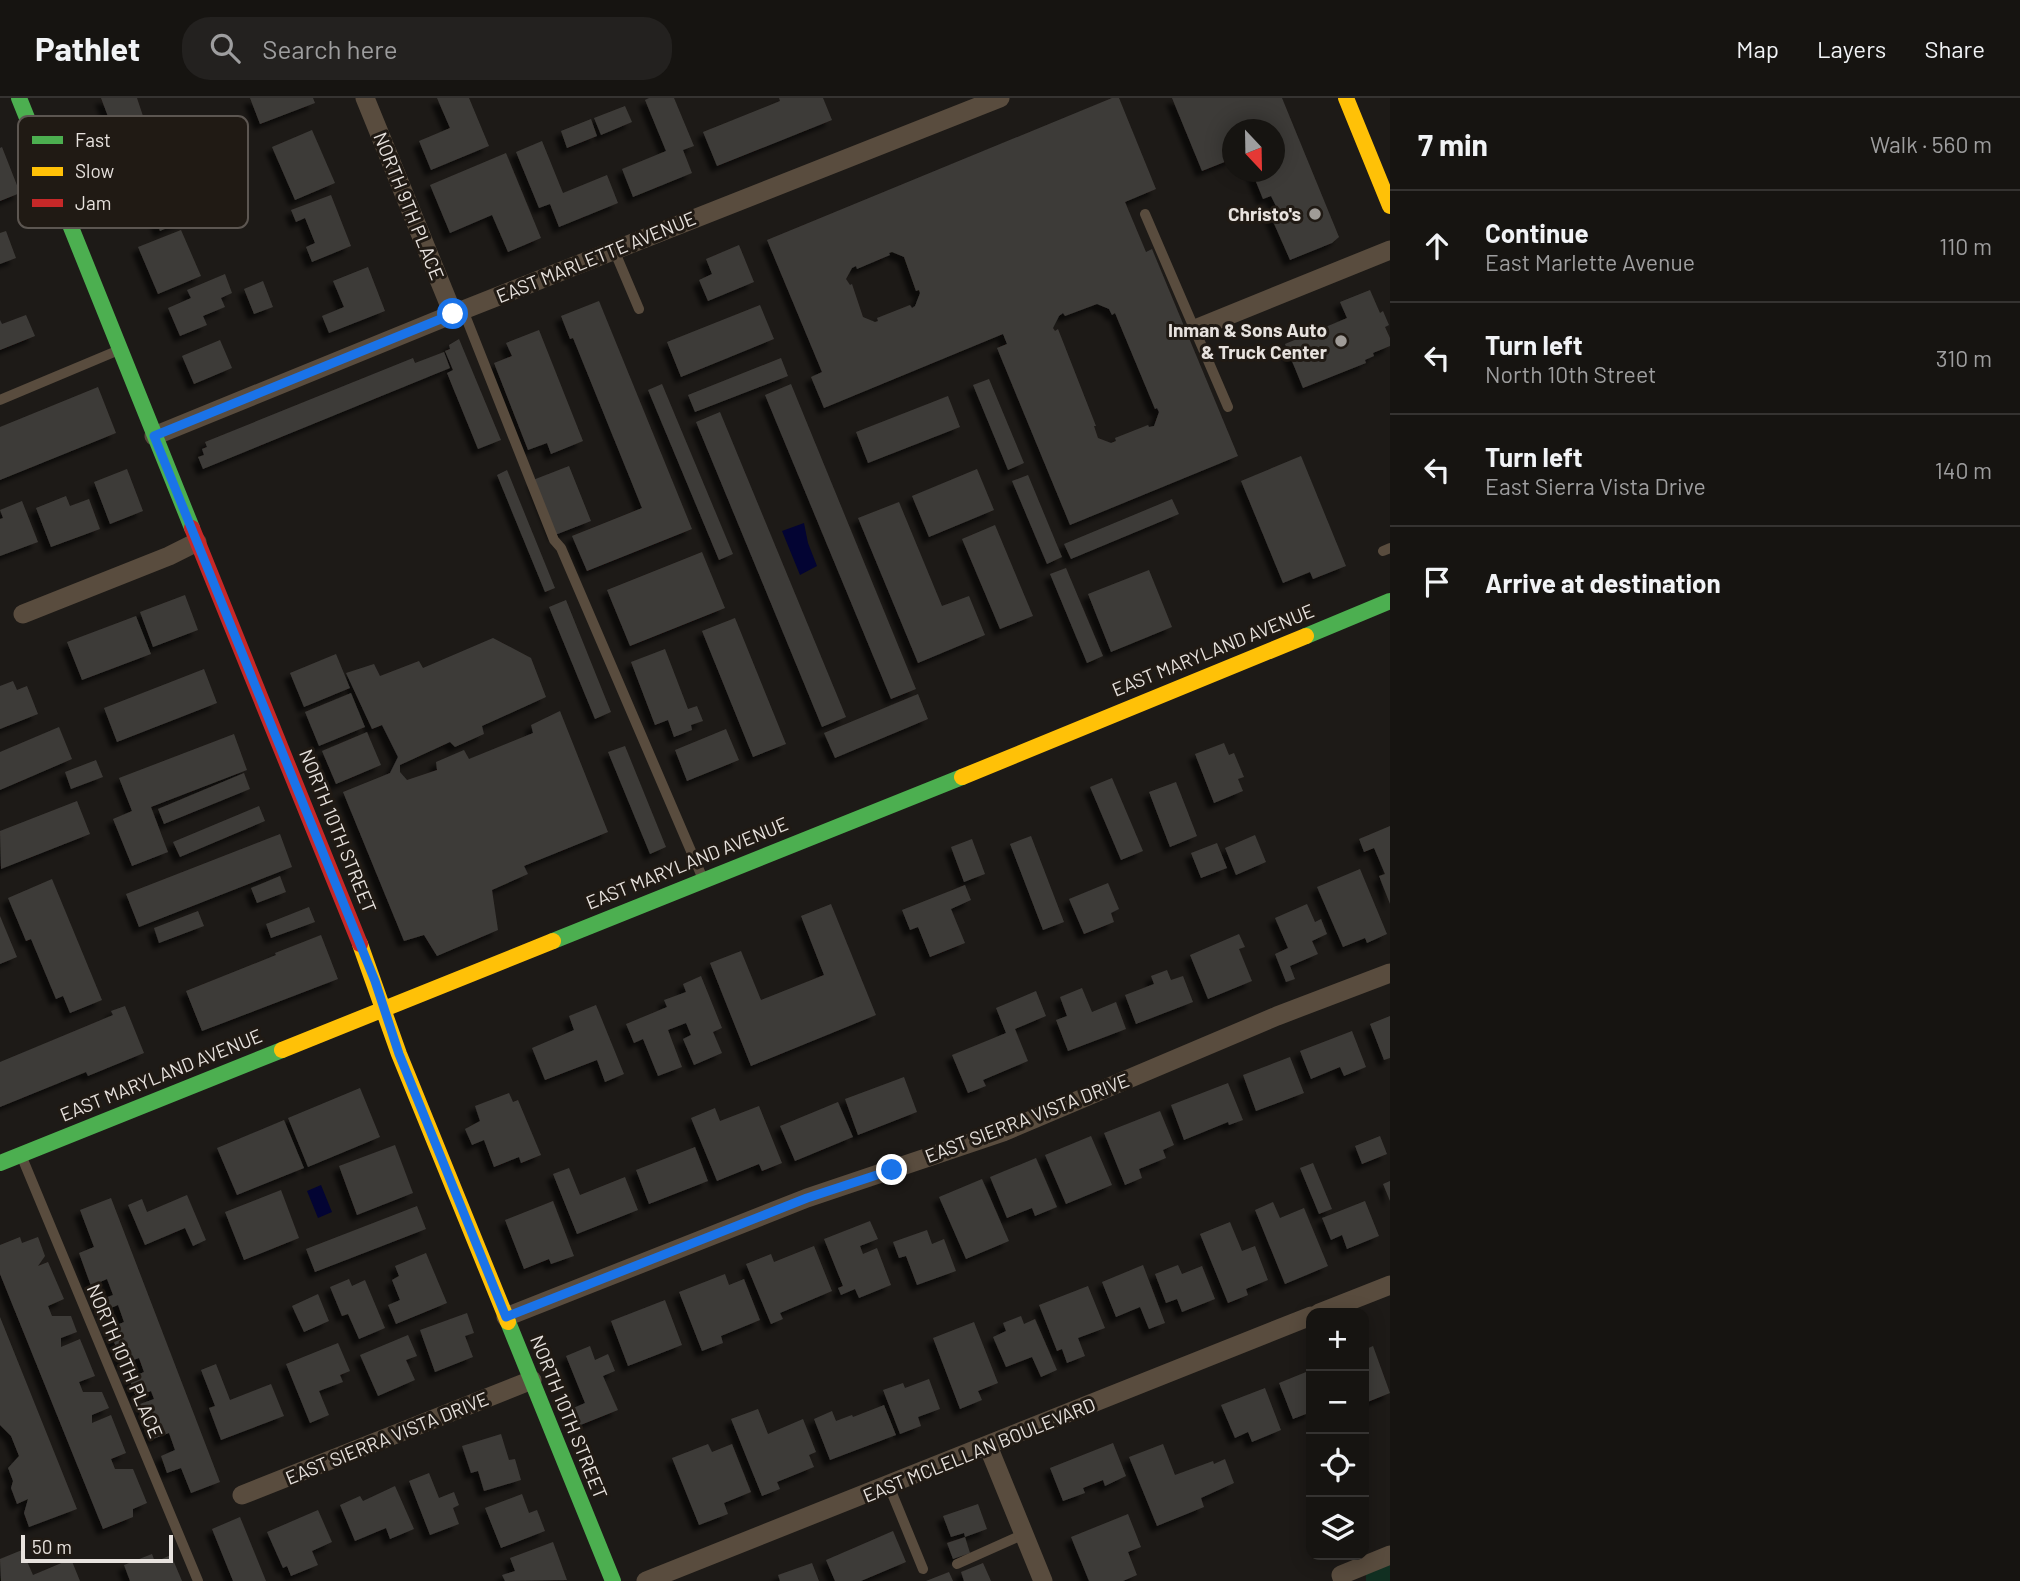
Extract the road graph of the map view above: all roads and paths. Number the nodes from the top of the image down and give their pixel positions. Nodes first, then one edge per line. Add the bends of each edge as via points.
1 (19, 98) edge
2 (365, 98) edge
3 (1000, 98) edge
4 (1346, 98) edge
5 (26, 116) edge
6 (1390, 206) edge
7 (1145, 214) dead end
8 (71, 228) edge
9 (614, 250) junction
10 (1390, 250) edge
11 (639, 309) dead end
12 (458, 312) junction
13 (1195, 329) junction
14 (120, 349) junction
15 (0, 400) edge
16 (1228, 407) dead end
17 (154, 436) junction
18 (197, 542) junction
19 (1390, 601) edge
20 (23, 614) dead end
21 (703, 879) junction
22 (1390, 973) edge
23 (384, 1009) junction
24 (20, 1154) junction
25 (0, 1163) edge
26 (1390, 1285) edge
27 (1332, 1308) edge
28 (506, 1317) junction
29 (1306, 1319) edge
30 (532, 1380) junction
31 (988, 1446) junction
32 (889, 1486) junction
33 (242, 1495) dead end
34 (1024, 1534) junction
35 (1390, 1555) edge
36 (957, 1564) dead end
37 (923, 1569) dead end
38 (198, 1581) edge
39 (613, 1581) edge
40 (646, 1581) edge
41 (1043, 1581) edge
42 (1343, 1581) edge

1 - 5 street, NORTH 10TH STREET
2 - 12 street, NORTH 9TH PLACE
3 - 9 street, EAST MARLETTE AVENUE
4 - 6 street
7 - 13 lane
8 - 14 street, NORTH 10TH STREET
9 - 11 lane
9 - 12 street, EAST MARLETTE AVENUE
10 - 13 street
12 - 17 street, EAST MARLETTE AVENUE
12 - 21 lane
13 - 16 lane
14 - 15 lane
14 - 17 street, NORTH 10TH STREET
17 - 18 street, NORTH 10TH STREET
18 - 20 street
18 - 23 street, NORTH 10TH STREET
19 - 21 street, EAST MARYLAND AVENUE
21 - 23 street, EAST MARYLAND AVENUE
22 - 28 street, EAST SIERRA VISTA DRIVE via 1003,1132 807,1198
23 - 24 street, EAST MARYLAND AVENUE
23 - 28 street, NORTH 10TH STREET
24 - 25 street, EAST MARYLAND AVENUE
24 - 38 lane, NORTH 10TH PLACE
26 - 27 street
28 - 30 street, NORTH 10TH STREET
29 - 31 street, EAST MCLELLAN BOULEVARD
30 - 33 street, EAST SIERRA VISTA DRIVE
30 - 39 street, NORTH 10TH STREET
31 - 32 street, EAST MCLELLAN BOULEVARD
31 - 34 street
32 - 37 lane
32 - 40 street, EAST MCLELLAN BOULEVARD
34 - 36 lane
34 - 41 street
35 - 42 street via 1341,1575

